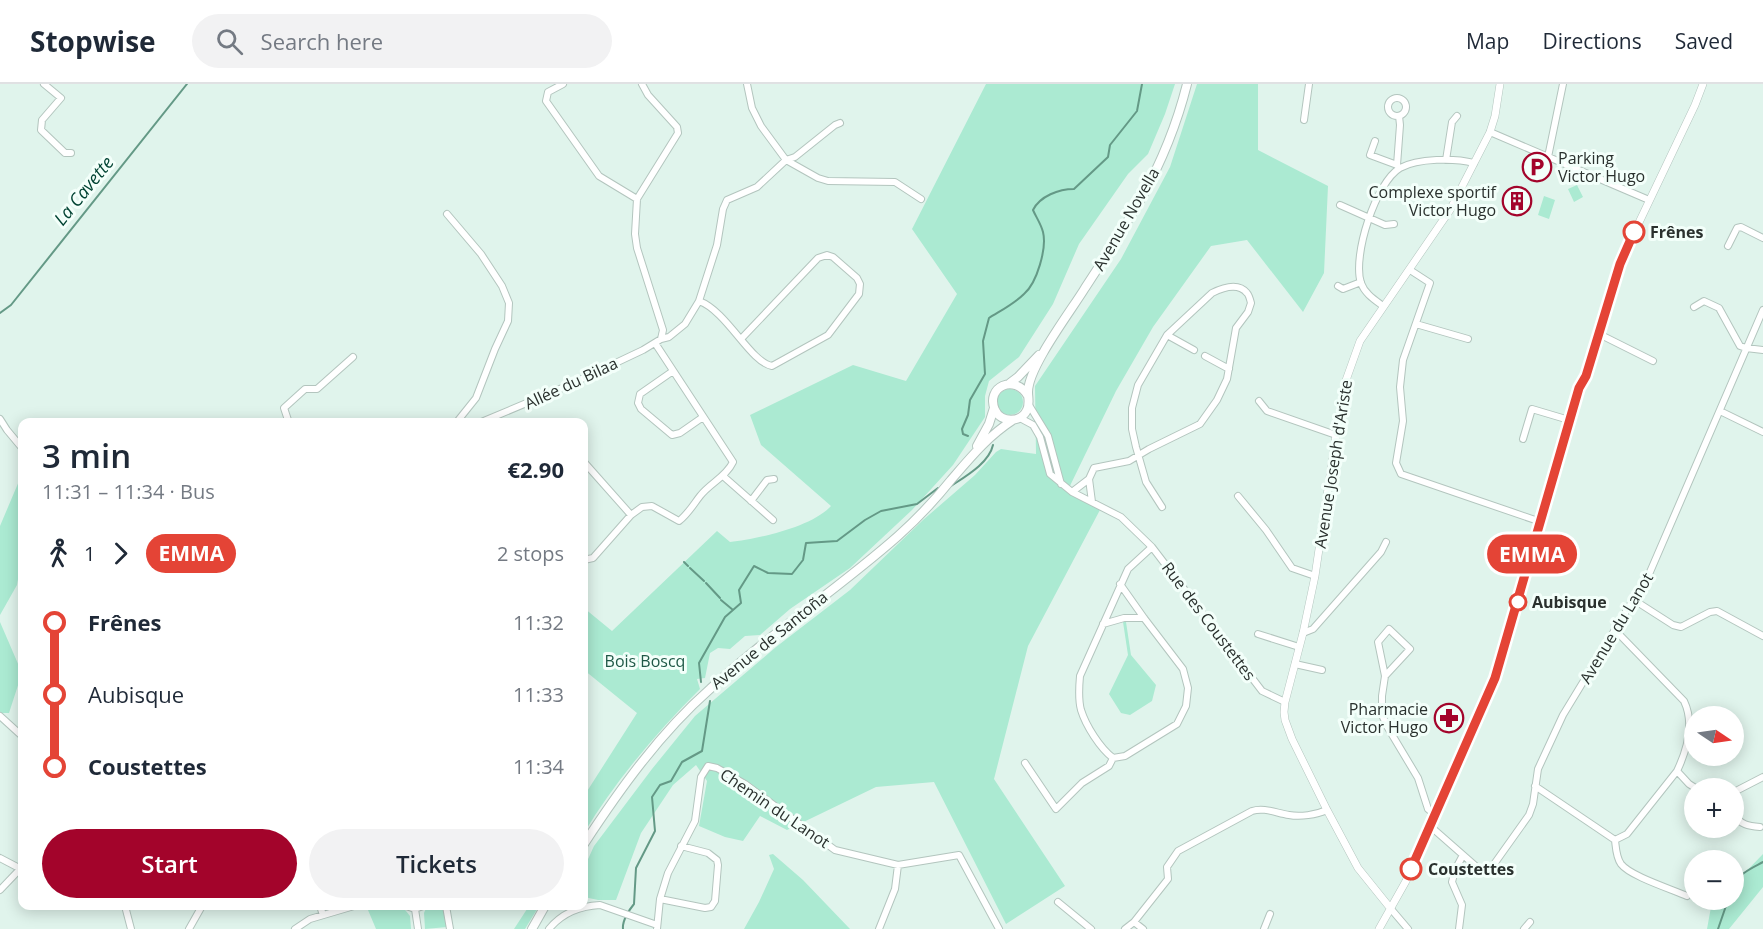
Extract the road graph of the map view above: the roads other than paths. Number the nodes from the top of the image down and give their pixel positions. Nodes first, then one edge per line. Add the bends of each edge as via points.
1 (44, 84) edge
2 (563, 84) edge
3 (642, 84) edge
4 (747, 84) edge
5 (1187, 84) edge
6 (1309, 84) edge
7 (1500, 84) edge
8 (1563, 84) edge
9 (1703, 84) edge
10 (1399, 116) dead end
11 (1457, 116) dead end
12 (1304, 120) dead end
13 (840, 123) dead end
14 (1490, 132) junction
15 (1375, 141) dead end
16 (71, 153) dead end
17 (1548, 157) junction
18 (786, 160) junction
19 (1446, 160) junction
20 (1474, 163) junction
21 (1398, 167) junction
22 (921, 199) dead end
23 (637, 200) junction
24 (1649, 200) junction
25 (1340, 205) dead end
26 (447, 214) dead end
27 (1369, 218) junction
28 (1394, 224) dead end
29 (1763, 238) edge
30 (1728, 246) dead end
31 (1410, 270) junction
32 (1361, 282) junction
33 (1338, 286) dead end
34 (699, 301) junction
35 (1383, 306) junction
36 (1694, 307) dead end
37 (1763, 310) edge
38 (1416, 324) junction
39 (1599, 334) junction
40 (1167, 335) junction
41 (661, 339) junction
42 (741, 339) junction
43 (1468, 339) dead end
44 (655, 344) junction
45 (1048, 345) junction
46 (1746, 348) junction
47 (1194, 350) dead end
48 (1763, 350) edge
49 (1205, 356) dead end
50 (353, 357) dead end
51 (1653, 361) dead end
52 (1229, 369) junction
53 (673, 371) junction
54 (1010, 383) junction
55 (1029, 400) junction
56 (1258, 401) dead end
57 (994, 408) junction
58 (1720, 411) junction
59 (704, 417) junction
60 (0, 418) edge
61 (288, 418) edge
62 (460, 418) edge
63 (491, 418) edge
64 (1016, 419) junction
65 (1569, 420) junction
66 (1763, 432) edge
67 (1336, 435) junction
68 (1523, 439) dead end
69 (18, 443) edge
70 (973, 454) junction
71 (1138, 455) junction
72 (588, 467) edge
73 (723, 476) junction
74 (1089, 478) junction
75 (774, 479) dead end
76 (1061, 484) junction
77 (1072, 492) junction
78 (1238, 496) dead end
79 (751, 501) junction
80 (1092, 502) junction
81 (1162, 507) dead end
82 (631, 515) junction
83 (773, 520) dead end
84 (1541, 522) junction
85 (1386, 542) dead end
86 (1152, 547) junction
87 (588, 559) edge
88 (1315, 576) junction
89 (1120, 584) junction
90 (1634, 600) junction
91 (1144, 618) junction
92 (1103, 624) junction
93 (1615, 630) junction
94 (1303, 633) junction
95 (1258, 634) dead end
96 (1763, 636) edge
97 (1299, 647) junction
98 (1295, 664) junction
99 (1322, 670) dead end
100 (1385, 676) junction
101 (1285, 702) junction
102 (0, 716) edge
103 (18, 732) edge
104 (1113, 758) junction
105 (1025, 763) dead end
106 (1677, 771) junction
107 (1763, 777) edge
108 (1684, 779) edge
109 (1535, 786) junction
110 (1744, 787) edge
111 (1327, 810) junction
112 (1435, 815) junction
113 (1744, 825) edge
114 (1430, 826) junction
115 (1760, 827) dead end
116 (588, 838) edge
117 (1615, 840) junction
118 (681, 846) junction
119 (1463, 855) junction
120 (0, 858) edge
121 (898, 865) junction
122 (18, 866) edge
123 (18, 872) edge
124 (0, 890) edge
125 (1684, 895) edge
126 (660, 899) junction
127 (1058, 902) dead end
128 (588, 906) edge
129 (1391, 909) junction
130 (126, 910) edge
131 (200, 910) edge
132 (321, 910) edge
133 (340, 910) edge
134 (415, 910) edge
135 (447, 910) edge
136 (543, 910) edge
137 (574, 910) edge
138 (1270, 914) dead end
139 (323, 915) junction
140 (1134, 922) junction
141 (1530, 922) dead end
142 (657, 927) edge
143 (131, 929) edge
144 (189, 929) edge
145 (295, 929) edge
146 (418, 929) edge
147 (450, 929) edge
148 (532, 929) edge
149 (549, 929) edge
150 (879, 929) edge
151 (999, 929) edge
152 (1091, 929) edge
153 (1125, 929) edge
154 (1143, 929) edge
155 (1264, 929) edge
156 (1379, 929) edge
157 (1408, 929) edge
158 (1459, 929) edge
159 (1524, 929) edge

1 - 16 street via 61,98 42,120 41,130 65,153
2 - 23 street via 548,92 546,101 599,176
3 - 23 street via 678,133
4 - 18 street via 761,126
5 - 45 main road, Avenue Novella via 1168,142 1142,196
6 - 12 street
7 - 14 street, Avenue Joseph d'Ariste
8 - 17 street
9 - 24 street
10 - 21 street
11 - 19 street via 1452,122
13 - 18 street
14 - 17 street
14 - 20 street, Avenue Joseph d'Ariste
15 - 21 street via 1370,155
17 - 24 street
18 - 22 street via 828,181 895,182
18 - 34 street, Allée du Bilaa via 757,187 727,200
19 - 20 street
19 - 21 street
20 - 31 street, Avenue Joseph d'Ariste via 1445,219
21 - 27 street
23 - 41 street via 637,248 663,330
24 - 39 street via 1624,254
25 - 27 street
26 - 62 street via 481,254 509,303 508,321 476,398
27 - 28 street via 1385,225
27 - 32 street via 1359,254
29 - 30 street via 1741,227
31 - 35 street, Avenue Joseph d'Ariste
31 - 38 street via 1430,283
32 - 33 street via 1343,289
32 - 35 street
34 - 41 street, Allée du Bilaa via 685,324
34 - 42 street via 714,308
35 - 67 street, Avenue Joseph d'Ariste via 1360,341 1352,362
36 - 46 street via 1704,301 1719,308 1740,346
37 - 46 street, Avenue du Lanot
38 - 43 street
38 - 84 street via 1403,360 1400,387 1403,421 1395,463 1401,474
39 - 51 street
39 - 65 street
40 - 47 street
40 - 52 street via 1212,293 1236,286 1246,292 1251,303 1236,328
40 - 71 street via 1138,385 1132,408
41 - 44 street, Allée du Bilaa
42 - 42 street via 772,366 828,335 858,294 860,284 833,257 818,258
44 - 53 street
44 - 63 street, Allée du Bilaa
45 - 54 main road, Avenue Novella
45 - 55 main road, Avenue Novella via 1028,383
46 - 48 street
46 - 58 street, Avenue du Lanot
49 - 52 street
50 - 61 street via 317,389 305,389 284,408
52 - 71 street via 1217,400 1200,424
53 - 59 street
53 - 59 street via 640,394 641,409 672,435
54 - 55 main road via 1021,386
54 - 57 main road via 995,392
55 - 64 main road via 1024,414
55 - 76 street via 1048,436
56 - 67 street via 1267,411
57 - 64 main road via 1001,417
57 - 70 main road, Avenue de Santoña
58 - 66 street
58 - 90 street, Avenue du Lanot
59 - 73 street via 733,462
60 - 69 street
64 - 70 main road, Avenue de Santoña via 997,430
64 - 76 street, Rue des Coustettes via 1033,424 1050,474
65 - 68 street via 1532,409
65 - 84 street
67 - 88 street, Avenue Joseph d'Ariste
70 - 116 main road, Avenue de Santoña via 899,535 708,690 617,793
71 - 74 street via 1129,461 1094,468
71 - 81 street via 1146,482
72 - 82 street
73 - 79 street
73 - 82 street via 701,494 679,522 652,506 642,507
74 - 77 street
74 - 80 street
75 - 79 street via 767,480
76 - 77 street, Rue des Coustettes
77 - 80 street, Rue des Coustettes
78 - 88 street via 1292,568
79 - 83 street
80 - 86 street, Rue des Coustettes via 1121,517
82 - 87 street
84 - 112 street via 1495,678
85 - 94 street via 1313,629
86 - 89 street via 1128,569
86 - 101 street, Rue des Coustettes via 1262,691
88 - 94 street, Avenue Joseph d'Ariste
89 - 91 street
89 - 92 street
90 - 93 street, Avenue du Lanot
90 - 96 street via 1673,625 1682,627 1717,611
91 - 92 street
91 - 104 street via 1183,669 1188,688 1186,706 1177,724 1125,756
92 - 104 street via 1080,676 1078,690 1088,724
93 - 106 street via 1686,706 1689,728
93 - 109 street, Avenue du Lanot via 1563,715 1538,769
94 - 97 street, Avenue Joseph d'Ariste
95 - 97 street
97 - 98 street, Avenue Joseph d'Ariste
98 - 99 street
98 - 101 street, Avenue Joseph d'Ariste
100 - 100 street via 1410,649 1389,629 1378,642
100 - 112 street via 1382,715 1418,778 1428,809
101 - 111 street via 1285,720 1292,739
102 - 103 street
104 - 105 street via 1109,766 1082,783 1056,809
106 - 108 street
106 - 117 street via 1627,834
107 - 110 street
109 - 117 street
109 - 119 street, Avenue du Lanot via 1529,815 1492,867 1479,870
111 - 129 street via 1358,868
111 - 140 street via 1291,816 1251,811 1178,851 1167,867 1167,879
112 - 114 street
113 - 115 street
114 - 119 street, Avenue du Lanot
114 - 129 street
117 - 125 street via 1621,864 1629,871
118 - 121 street, Chemin du Lanot via 695,821 701,777 708,766 745,784 835,850
118 - 126 street, Chemin du Lanot
118 - 126 street via 708,853 717,860 715,901 705,908
119 - 158 street via 1452,882 1461,906
120 - 122 street
121 - 150 street via 895,889
121 - 151 street, Chemin du Lanot via 959,855
123 - 124 street
126 - 142 street, Chemin du Lanot
127 - 152 street
128 - 142 street via 600,905
129 - 156 street
129 - 157 street
130 - 143 street
131 - 144 street
132 - 139 street
133 - 139 street
134 - 146 street
135 - 147 street
136 - 148 main road
137 - 149 street
138 - 155 street
139 - 145 street
140 - 153 street
140 - 154 street
141 - 159 street

